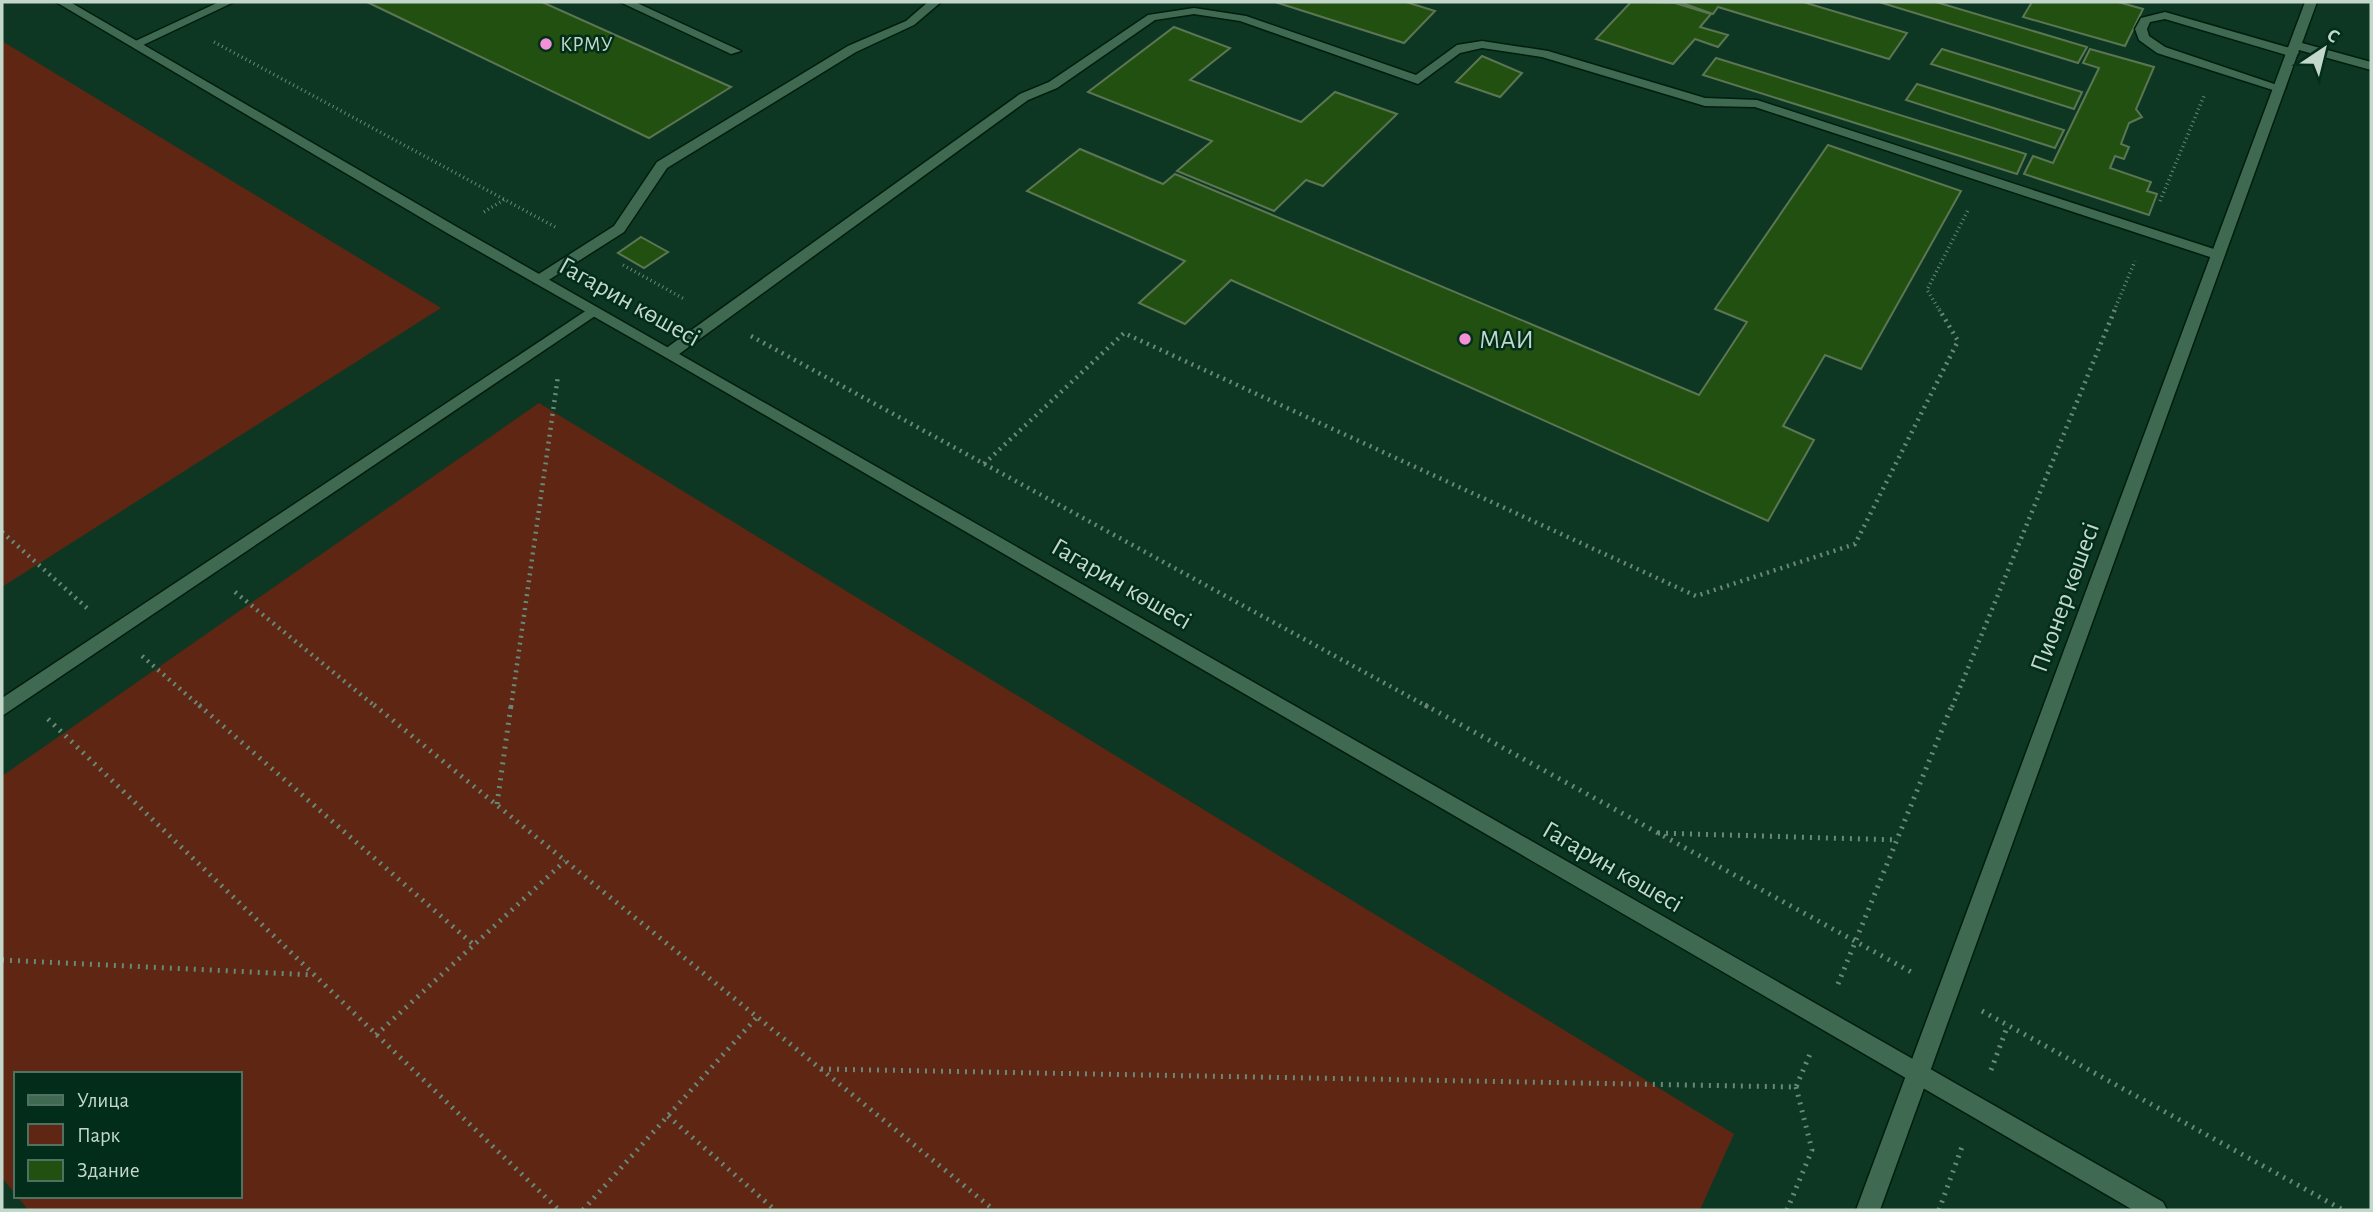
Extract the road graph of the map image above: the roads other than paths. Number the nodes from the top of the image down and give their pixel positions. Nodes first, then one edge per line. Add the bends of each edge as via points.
1 (62, 2) edge
2 (228, 2) edge
3 (626, 2) edge
4 (935, 2) edge
5 (2311, 2) edge
6 (135, 44) junction
7 (2294, 49) junction
8 (735, 51) dead end
9 (2371, 66) edge
10 (2280, 88) junction
11 (2218, 255) junction
12 (540, 280) junction
13 (593, 311) junction
14 (670, 353) junction
15 (2, 708) edge
16 (1918, 1073) junction
17 (1868, 1210) edge
18 (2155, 1210) edge

1 - 6 main road, Гагарин көшесі
2 - 6 main road
3 - 8 main road
4 - 12 main road via 910,23 852,49 662,165 619,229
5 - 7 main road, Пионер көшесі
6 - 12 main road, Гагарин көшесі
7 - 9 main road
7 - 10 main road, Пионер көшесі
7 - 10 main road via 2165,15 2145,20 2141,29 2152,46
10 - 11 main road, Пионер көшесі
11 - 14 main road via 1758,104 1738,100 1707,103 1536,51 1498,45 1462,47 1418,80 1242,18 1194,10 1152,18 1053,85 1024,97
11 - 16 main road, Пионер көшесі
12 - 13 main road, Гагарин көшесі
13 - 14 main road, Гагарин көшесі
13 - 15 main road
14 - 16 main road, Гагарин көшесі
16 - 17 main road, Пионер көшесі
16 - 18 main road, Гагарин көшесі

